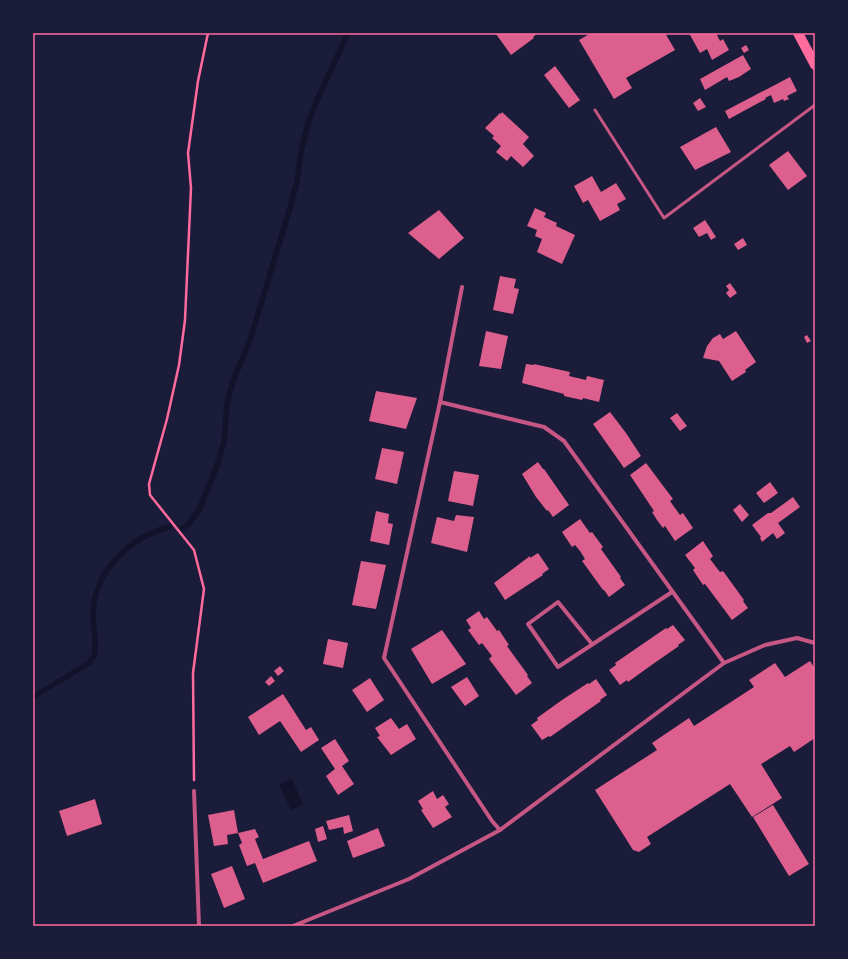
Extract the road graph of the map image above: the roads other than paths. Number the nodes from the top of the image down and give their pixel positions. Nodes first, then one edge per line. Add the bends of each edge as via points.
1 (798, 33) edge
2 (815, 65) edge
3 (815, 105) edge
4 (595, 110) dead end
5 (462, 287) dead end
6 (440, 402) junction
7 (672, 592) junction
8 (592, 644) junction
9 (815, 644) edge
10 (724, 663) junction
11 (194, 791) road end
12 (500, 830) junction
13 (199, 926) edge
14 (293, 926) edge

1 - 2 main road
3 - 4 lane via 664,218
5 - 6 street
6 - 7 street via 544,427 564,441
6 - 12 street via 384,658
7 - 8 street
7 - 10 street
8 - 8 street via 558,667 528,624 558,602
9 - 10 street via 797,638 764,645
10 - 12 street
11 - 13 street
12 - 14 street via 409,879

